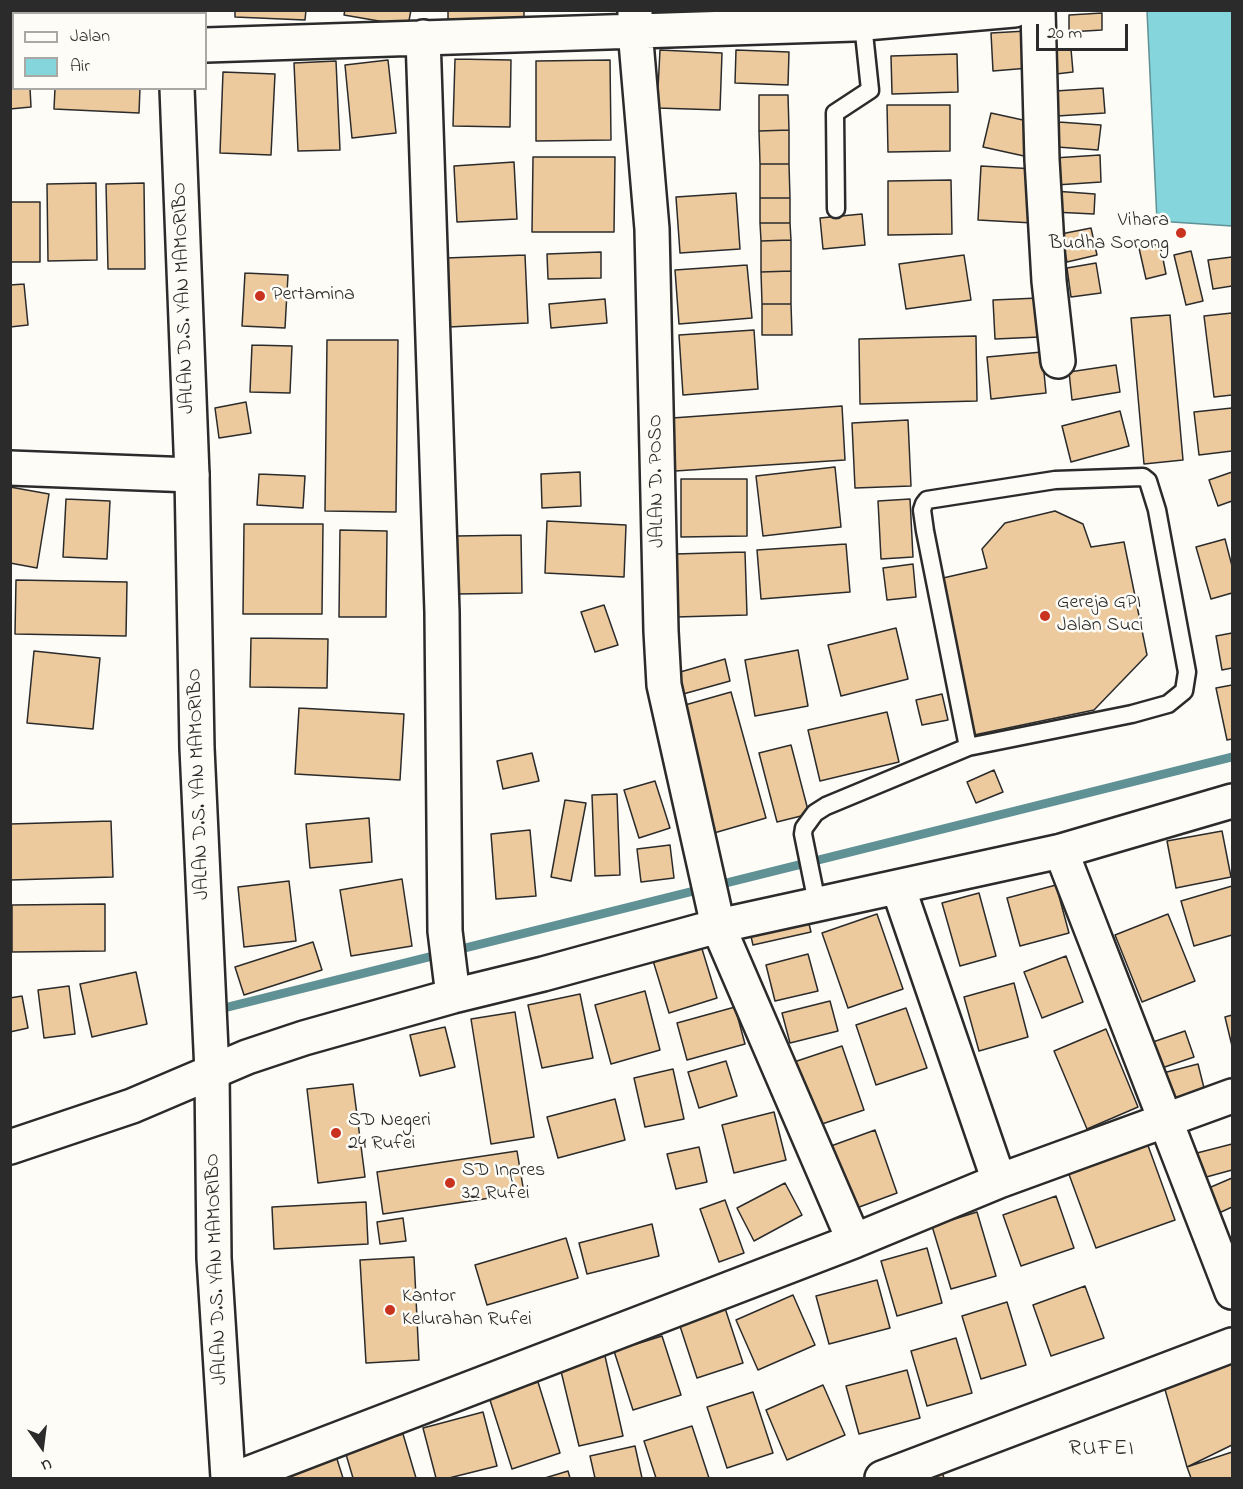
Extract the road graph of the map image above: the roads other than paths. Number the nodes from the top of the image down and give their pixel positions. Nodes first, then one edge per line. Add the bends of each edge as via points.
1 (1014, 10) edge
2 (1038, 10) edge
3 (864, 17) edge
4 (635, 20) edge
5 (423, 38) junction
6 (207, 45) edge
7 (177, 90) edge
8 (836, 209) dead end
9 (1058, 361) dead end
10 (10, 468) edge
11 (192, 475) junction
12 (968, 747) junction
13 (1231, 807) edge
14 (1061, 851) junction
15 (898, 887) junction
16 (817, 903) junction
17 (715, 914) junction
18 (452, 983) junction
19 (212, 1072) junction
20 (1233, 1096) edge
21 (1166, 1122) junction
22 (10, 1146) edge
23 (999, 1181) junction
24 (854, 1241) junction
25 (1233, 1292) edge
26 (1233, 1345) edge
27 (228, 1479) edge
28 (237, 1479) edge
29 (882, 1479) edge

1 - 3 street
2 - 9 street via 1042,160
3 - 4 street
3 - 8 lane via 870,90 835,113
4 - 5 street
4 - 17 street, JALAN D. POSO via 652,229 664,685
5 - 6 street
5 - 18 street via 442,612 445,931
7 - 11 street, JALAN D.S. YAN MAMORIBO
10 - 11 street
11 - 19 street, JALAN D.S. YAN MAMORIBO via 197,748
12 - 12 lane via 925,531 924,504 927,500 1055,480 1143,477 1148,481 1157,510 1187,672 1184,691 1168,704 1132,714
12 - 16 lane via 814,813 804,828
13 - 14 street
14 - 15 street
14 - 21 street
15 - 16 street
15 - 23 street
16 - 17 street
17 - 18 street via 543,974
17 - 24 street, JALAN D. POSO
18 - 19 street
19 - 22 street via 132,1106
19 - 27 street, JALAN D.S. YAN MAMORIBO via 214,1258
20 - 21 street
21 - 23 street
21 - 25 street
23 - 24 street
24 - 28 street
26 - 29 street

